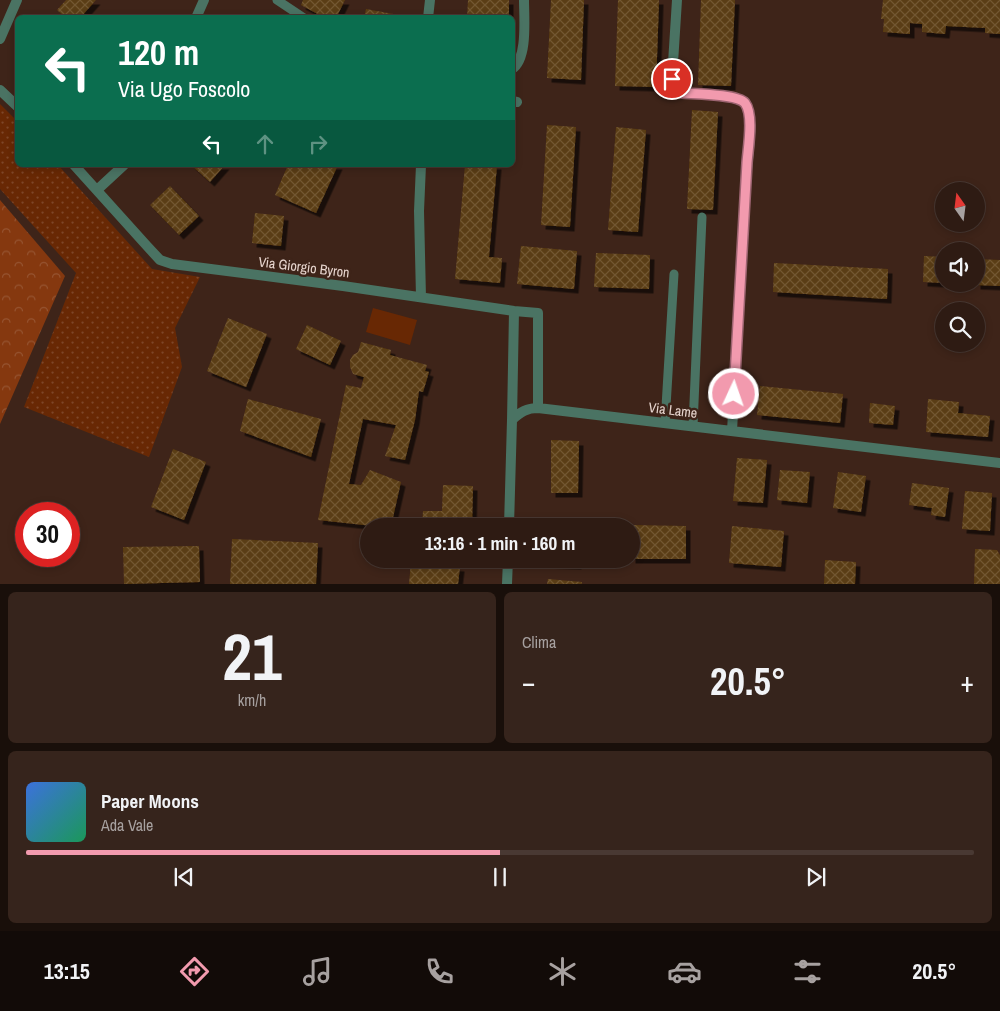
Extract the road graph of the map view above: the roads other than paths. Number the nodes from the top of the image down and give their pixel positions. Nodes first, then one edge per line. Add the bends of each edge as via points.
1 (17, 0) edge
2 (204, 0) edge
3 (277, 0) edge
4 (430, 0) edge
5 (524, 0) edge
6 (676, 0) edge
7 (197, 15) edge
8 (300, 15) edge
9 (428, 15) edge
10 (0, 39) edge
11 (515, 66) edge
12 (0, 90) edge
13 (15, 104) edge
14 (76, 167) edge
15 (122, 167) edge
16 (421, 167) edge
17 (97, 190) junction
18 (702, 217) dead end
19 (674, 274) dead end
20 (421, 297) junction
21 (514, 311) junction
22 (538, 408) junction
23 (512, 420) junction
24 (665, 423) junction
25 (692, 426) junction
26 (732, 431) junction
27 (1000, 463) edge
28 (509, 518) edge
29 (508, 568) edge
30 (507, 584) edge

1 - 10 street
2 - 7 street
3 - 8 lane
4 - 9 street
5 - 11 street via 522,53
6 - 26 street via 672,79 675,90 732,97 744,101 749,110
12 - 13 street
14 - 17 street, Via Giorgio Byron
15 - 17 street
16 - 20 street
17 - 20 street, Via Giorgio Byron via 160,260 172,264
18 - 25 lane
19 - 24 lane
20 - 21 street, Via Giorgio Byron
21 - 22 street, Via Giorgio Byron via 538,312
21 - 23 street
22 - 23 street, Via Lame via 528,408
22 - 24 street, Via Lame
23 - 28 street
24 - 25 street, Via Lame
25 - 26 street, Via Lame
26 - 27 street, Via Lame
29 - 30 street

